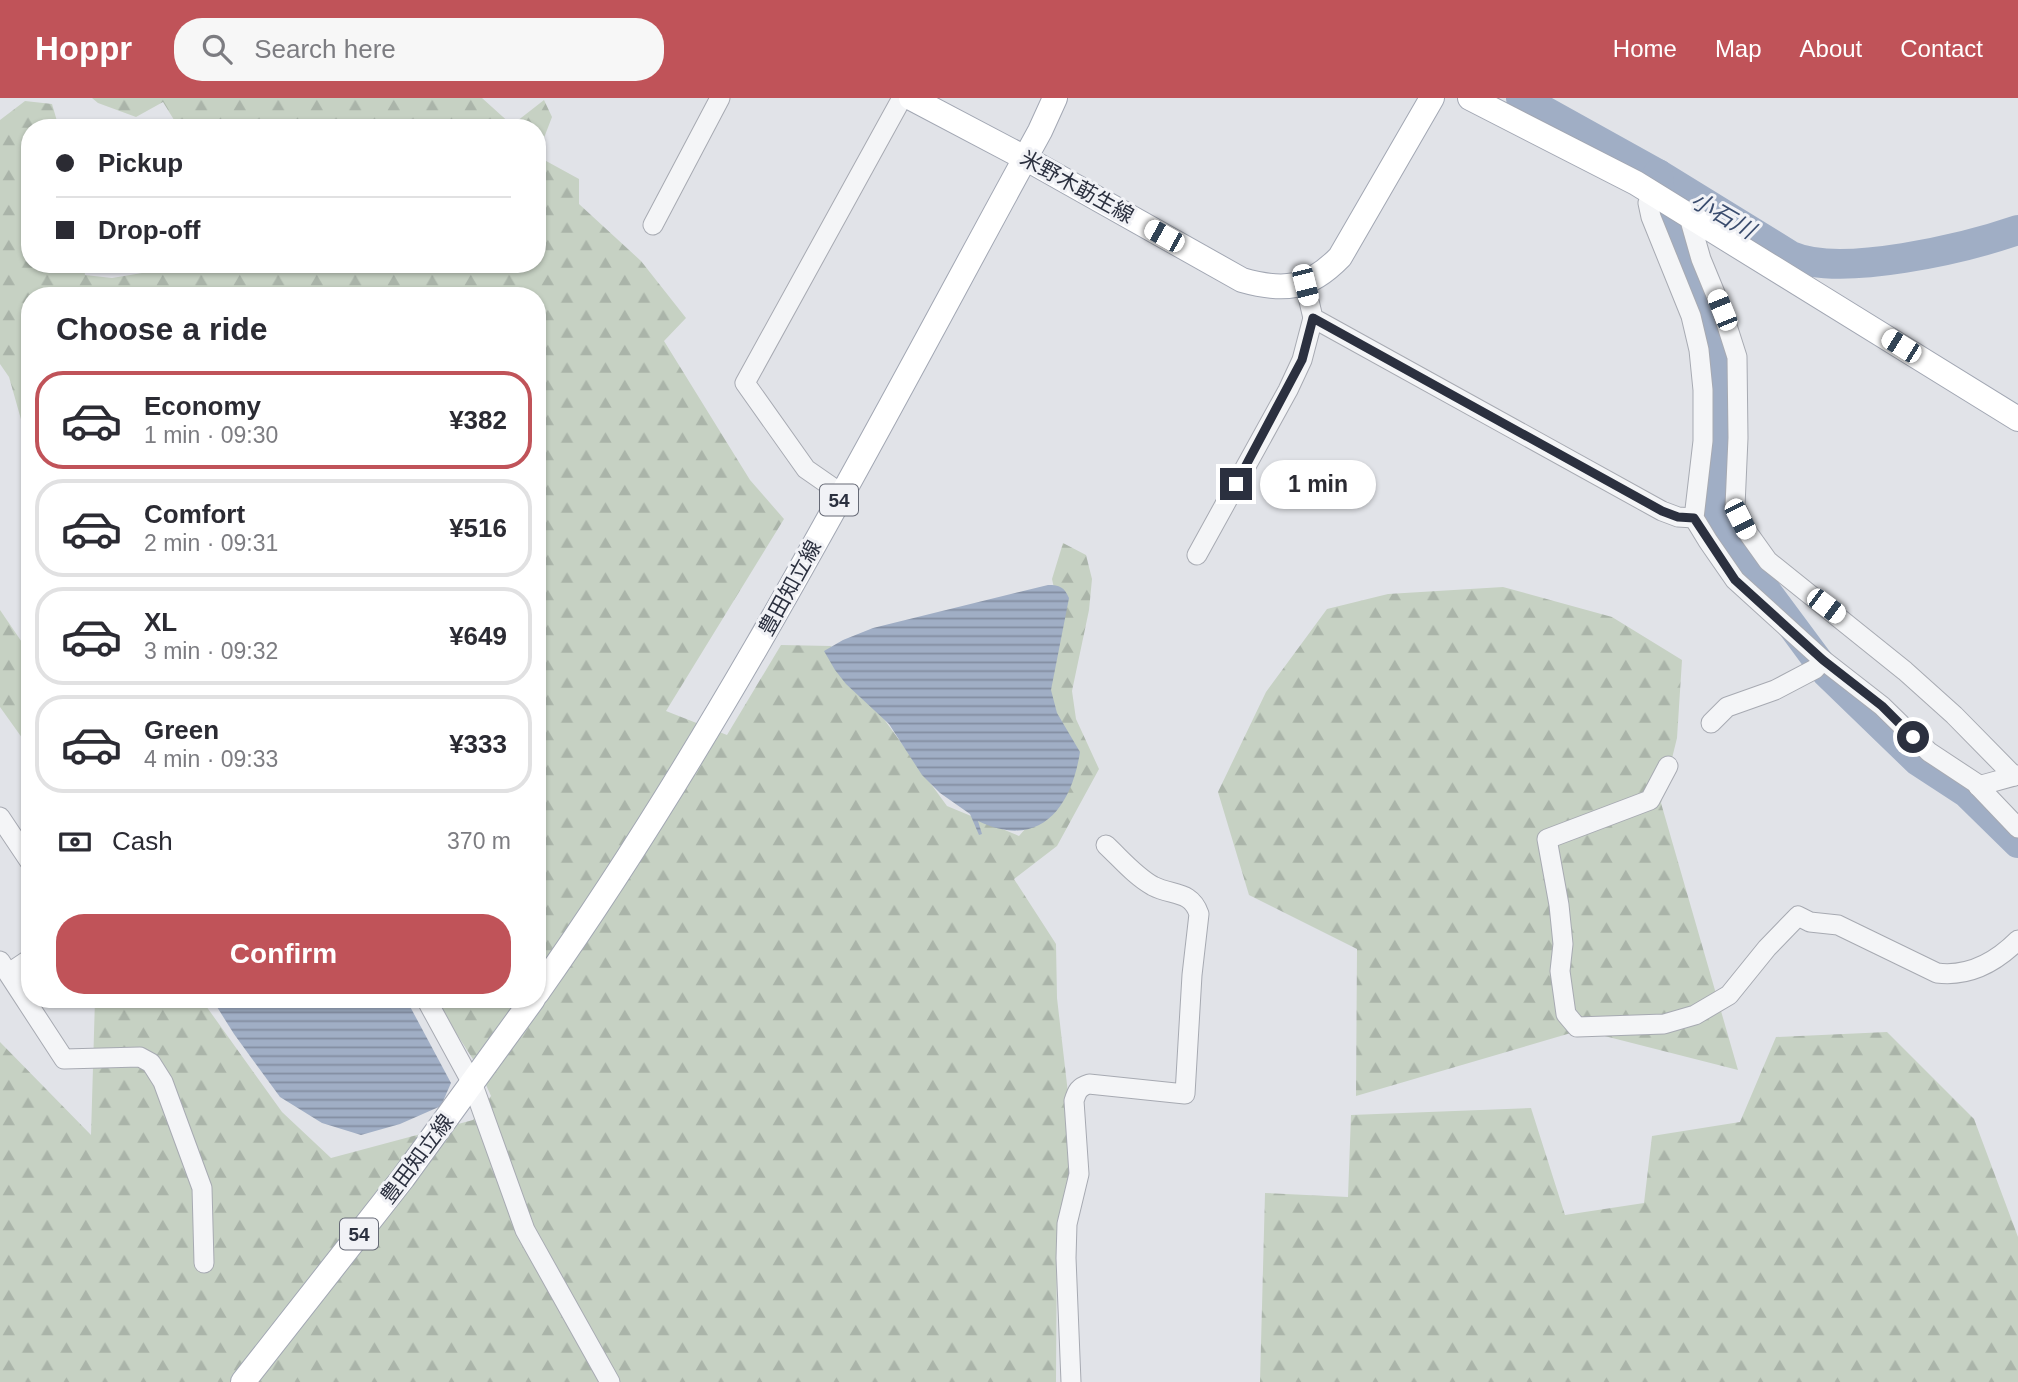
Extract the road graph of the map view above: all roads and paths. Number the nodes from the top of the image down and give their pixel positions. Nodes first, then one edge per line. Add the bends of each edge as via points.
1 (720, 98) edge
2 (902, 98) edge
3 (911, 98) edge
4 (1049, 98) edge
5 (1055, 98) edge
6 (1432, 98) edge
7 (1470, 98) edge
8 (1040, 131) junction
9 (1026, 158) junction
10 (1653, 193) junction
11 (1694, 219) junction
12 (653, 225) dead end
13 (1305, 285) junction
14 (1313, 318) junction
15 (2018, 419) edge
16 (842, 494) junction
17 (1694, 518) junction
18 (1197, 555) dead end
19 (1823, 660) junction
20 (1711, 723) dead end
21 (1668, 766) dead end
22 (2016, 776) edge
23 (1978, 786) junction
24 (0, 817) edge
25 (2018, 828) edge
26 (1106, 845) dead end
27 (21, 848) edge
28 (2018, 940) edge
29 (21, 961) edge
30 (4, 967) edge
31 (546, 980) edge
32 (21, 993) edge
33 (31, 1008) edge
34 (431, 1008) edge
35 (527, 1008) edge
36 (473, 1085) junction
37 (204, 1263) dead end
38 (243, 1382) edge
39 (610, 1382) edge
40 (1071, 1382) edge

1 - 12 street
2 - 16 street via 745,383 806,468
3 - 9 main road, 米野木莇生線
4 - 8 main road, 豊田知立線 / 54
5 - 8 main road, 豊田知立線 / 54
6 - 13 main road via 1340,257
7 - 10 main road
8 - 9 main road, 豊田知立線 / 54
9 - 13 main road, 米野木莇生線 via 1242,280 1269,288
9 - 16 main road, 豊田知立線 / 54
10 - 11 main road
10 - 17 street via 1648,203 1651,217 1691,316 1699,350 1703,441
11 - 15 main road
11 - 22 street via 1691,224 1701,259 1737,357 1735,506 1748,533 1768,561 1905,671
13 - 14 street
14 - 17 street via 1662,511
14 - 18 street via 1293,380
16 - 31 main road, 豊田知立線 / 54 via 776,615 643,836
17 - 19 street via 1735,580
19 - 20 street via 1775,690 1727,707
19 - 23 street via 1882,706 1929,752
21 - 28 street via 1650,800 1547,839 1559,905 1566,1014 1577,1027 1664,1024 1695,1015 1729,995 1798,916 1838,925 1937,973 1954,975 1973,972
22 - 23 street
23 - 25 street
24 - 27 street
26 - 40 street via 1132,872 1155,887 1188,897 1199,914 1185,1094 1089,1084 1077,1091 1079,1174 1067,1224 1066,1258
29 - 30 street
30 - 32 street
33 - 37 street via 64,1059 140,1057 151,1063 163,1082 202,1188
34 - 36 street
35 - 36 main road, 豊田知立線 / 54
36 - 38 main road, 豊田知立線 / 54
36 - 39 street via 525,1230

